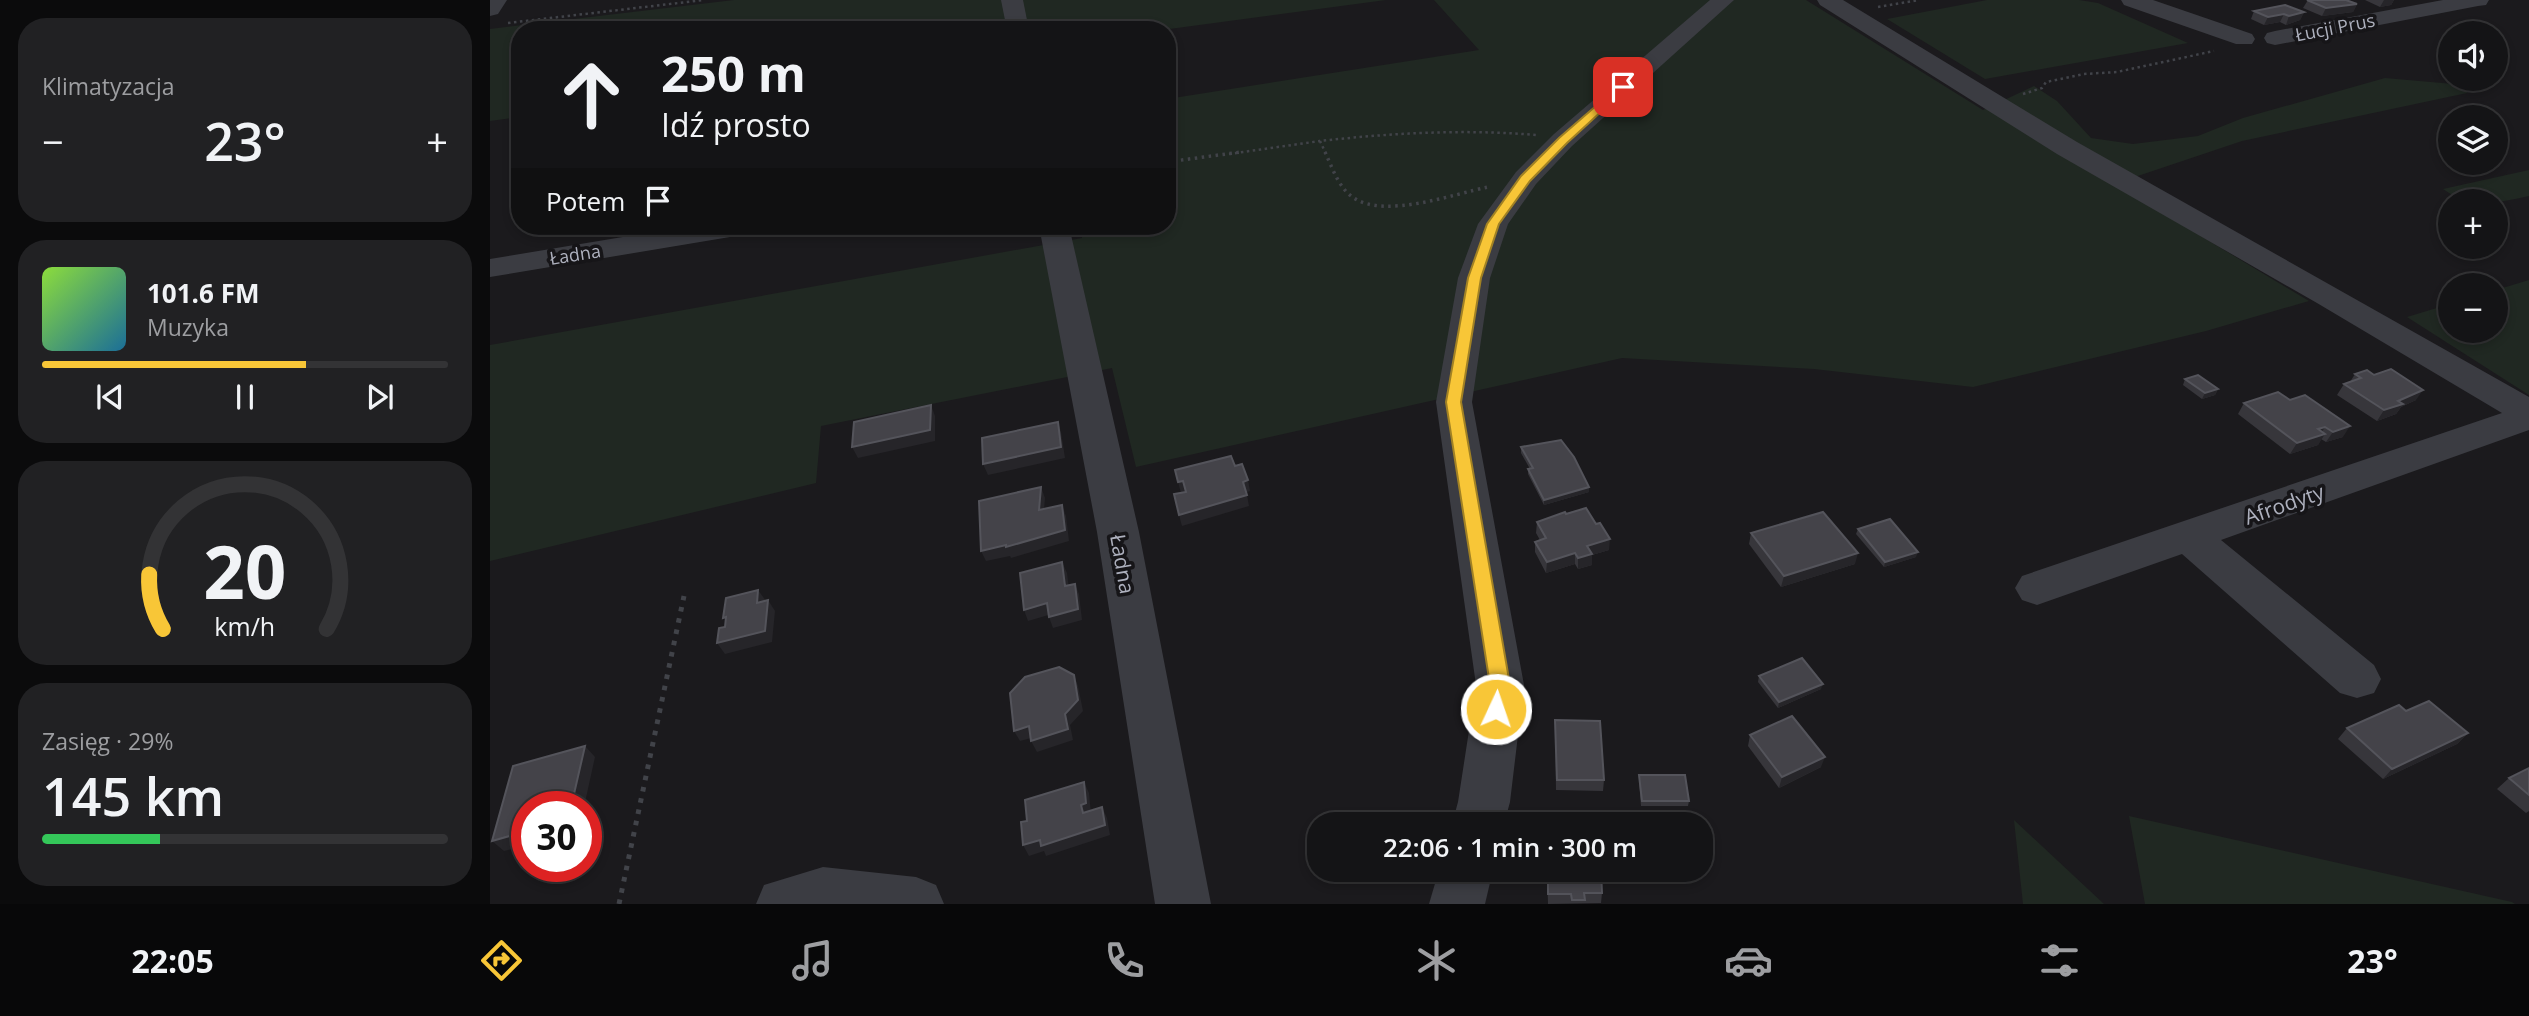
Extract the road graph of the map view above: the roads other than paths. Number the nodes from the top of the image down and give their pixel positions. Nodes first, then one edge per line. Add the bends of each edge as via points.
1 (496, 0) edge
2 (1012, 0) edge
3 (1723, 0) edge
4 (2478, 0) edge
5 (2141, 1) edge
6 (1875, 2) dead end
7 (1835, 4) edge
8 (494, 17) edge
9 (1016, 21) edge
10 (2275, 38) dead end
11 (2244, 39) dead end
12 (688, 235) edge
13 (1057, 235) edge
14 (490, 268) edge
15 (2529, 415) edge
16 (2190, 537) junction
17 (2037, 587) dead end
18 (2357, 679) dead end
19 (1481, 812) edge
20 (1463, 882) edge
21 (784, 904) edge
22 (916, 904) edge
23 (1184, 904) edge
24 (1457, 904) edge

1 - 8 street
2 - 9 street
3 - 19 street via 1564,139 1520,187 1493,224 1474,278 1454,402 1500,685
4 - 10 street, Łucji Prus
5 - 11 street
6 - 7 street
7 - 15 street via 2067,148
12 - 14 street, Ładna
13 - 23 street, Ładna via 1118,532
15 - 16 street, Afrodyty
16 - 17 street, Afrodyty
16 - 18 street
20 - 24 street
21 - 22 street via 823,893

